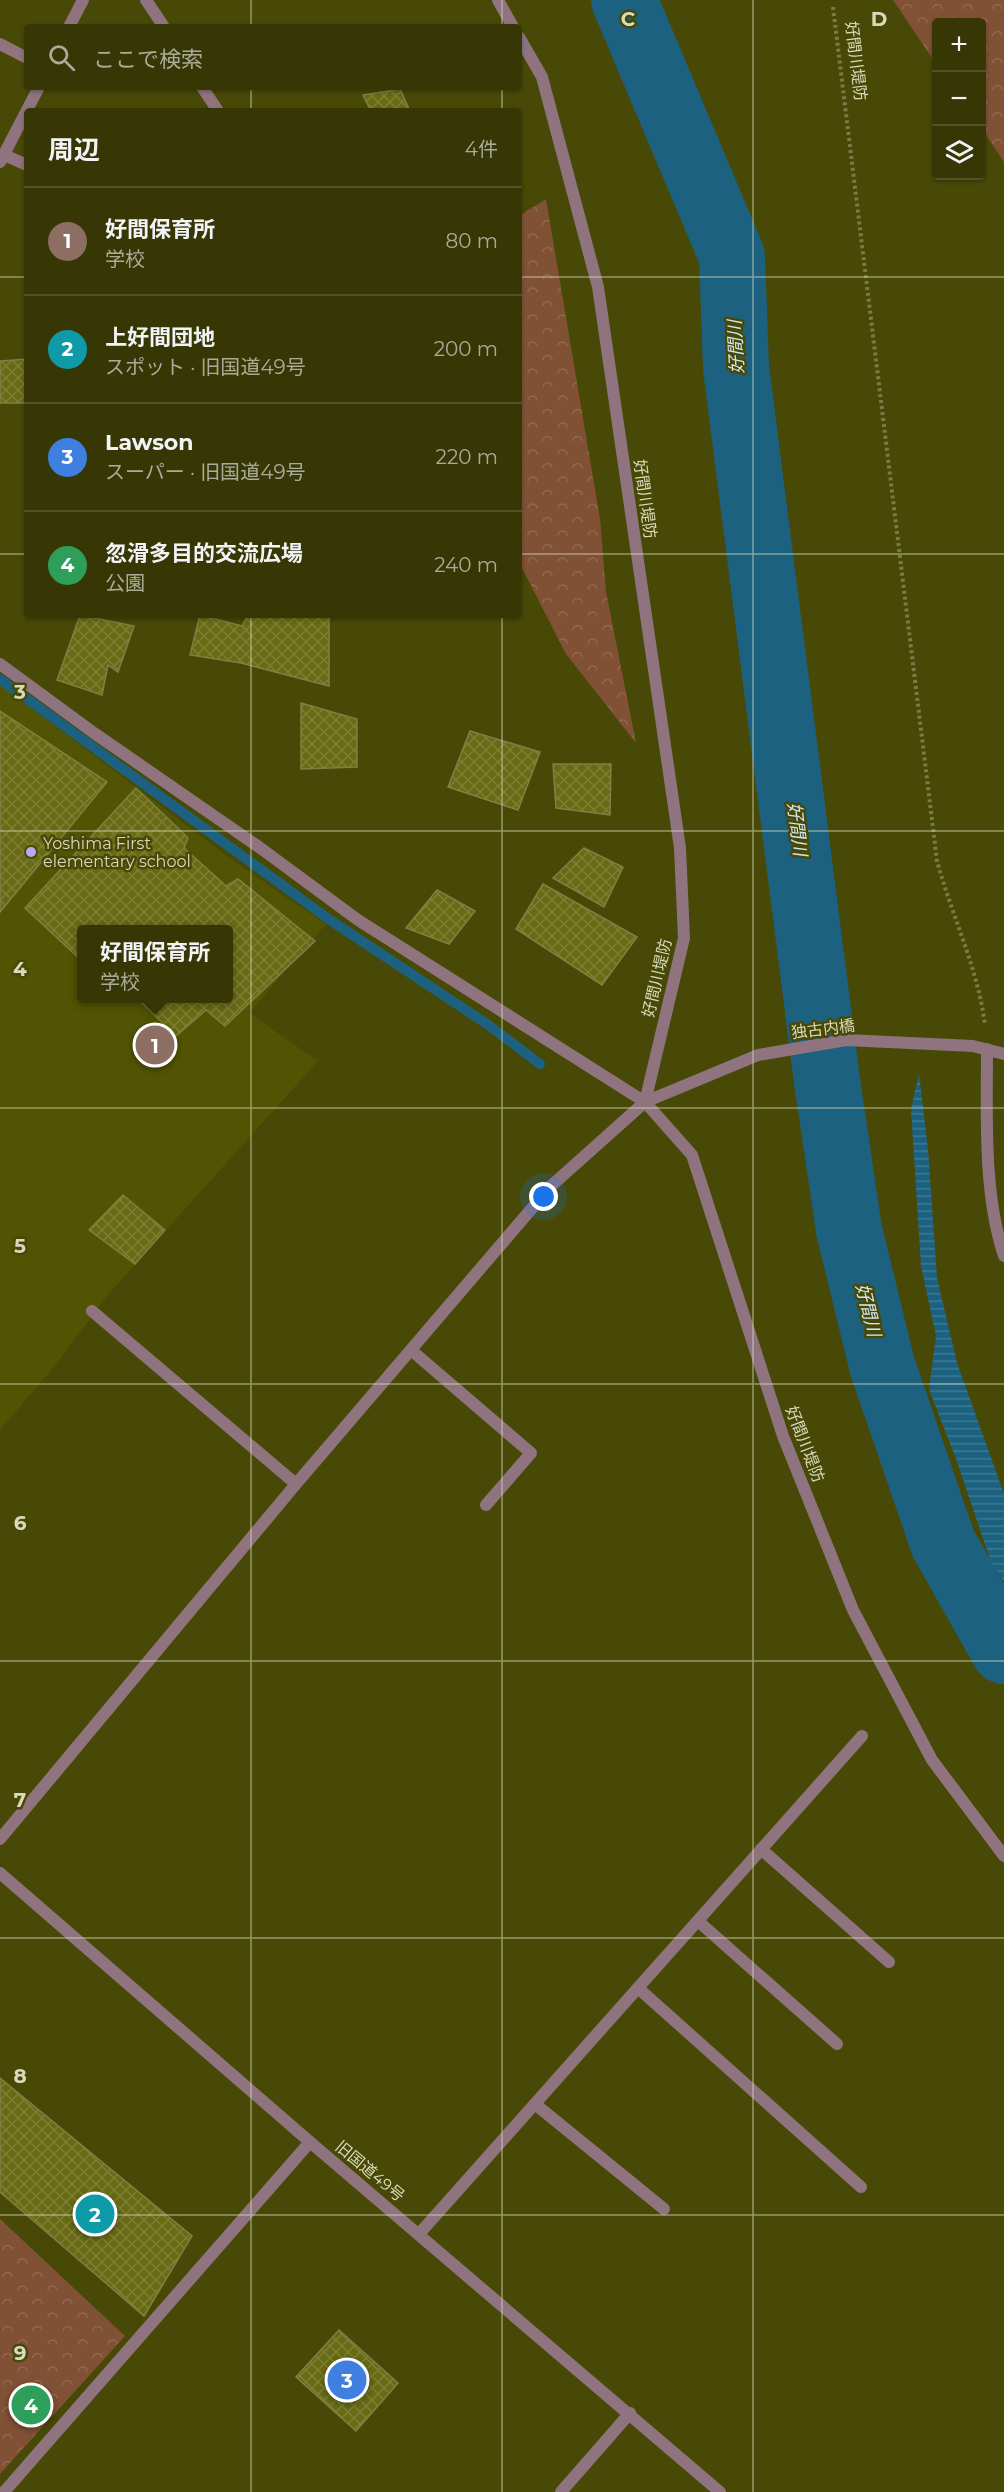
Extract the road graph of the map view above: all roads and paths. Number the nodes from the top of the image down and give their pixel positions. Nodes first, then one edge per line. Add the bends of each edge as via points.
1 (83, 0) edge
2 (147, 0) edge
3 (498, 0) edge
4 (833, 7) dead end
5 (71, 24) edge
6 (162, 24) edge
7 (511, 24) edge
8 (522, 42) edge
9 (0, 44) edge
10 (24, 56) edge
11 (37, 90) edge
12 (204, 90) edge
13 (28, 108) edge
14 (216, 108) edge
15 (24, 116) edge
16 (2, 158) edge
17 (24, 164) edge
18 (0, 664) edge
19 (987, 1049) junction
20 (1004, 1054) edge
21 (645, 1102) junction
22 (1004, 1256) edge
23 (92, 1311) dead end
24 (411, 1350) junction
25 (296, 1484) junction
26 (486, 1505) dead end
27 (862, 1736) dead end
28 (0, 1839) edge
29 (761, 1849) junction
30 (1004, 1856) edge
31 (0, 1872) edge
32 (698, 1921) junction
33 (889, 1962) dead end
34 (638, 1988) junction
35 (837, 2044) dead end
36 (535, 2104) junction
37 (310, 2142) junction
38 (861, 2187) dead end
39 (664, 2209) dead end
40 (419, 2234) junction
41 (630, 2414) junction
42 (4, 2492) edge
43 (561, 2492) edge
44 (720, 2492) edge

1 - 5 street
2 - 6 street
3 - 7 street
4 - 19 path, 好間川堤防 via 937,861 981,996
8 - 21 street, 好間川堤防 via 542,77 598,286 680,848 684,938
9 - 10 street
11 - 13 street
12 - 14 street
15 - 16 street
16 - 17 street
18 - 21 street via 358,920
19 - 20 street, 独古内橋
19 - 21 street, 独古内橋 via 846,1040 758,1055
19 - 22 street via 988,1167
21 - 24 street, 独古内橋 via 551,1186
21 - 30 street, 好間川堤防 via 692,1155 783,1436 853,1610 932,1760
23 - 25 street
24 - 25 street, 独古内橋
24 - 26 street via 531,1453
25 - 28 street, 独古内橋
27 - 29 street
29 - 32 street
29 - 33 street
31 - 37 street, 旧国道49号
32 - 34 street
32 - 35 street
34 - 36 street
34 - 38 street
36 - 39 street
36 - 40 street
37 - 40 street, 旧国道49号
37 - 42 street
40 - 41 street, 旧国道49号
41 - 43 street
41 - 44 street, 旧国道49号

